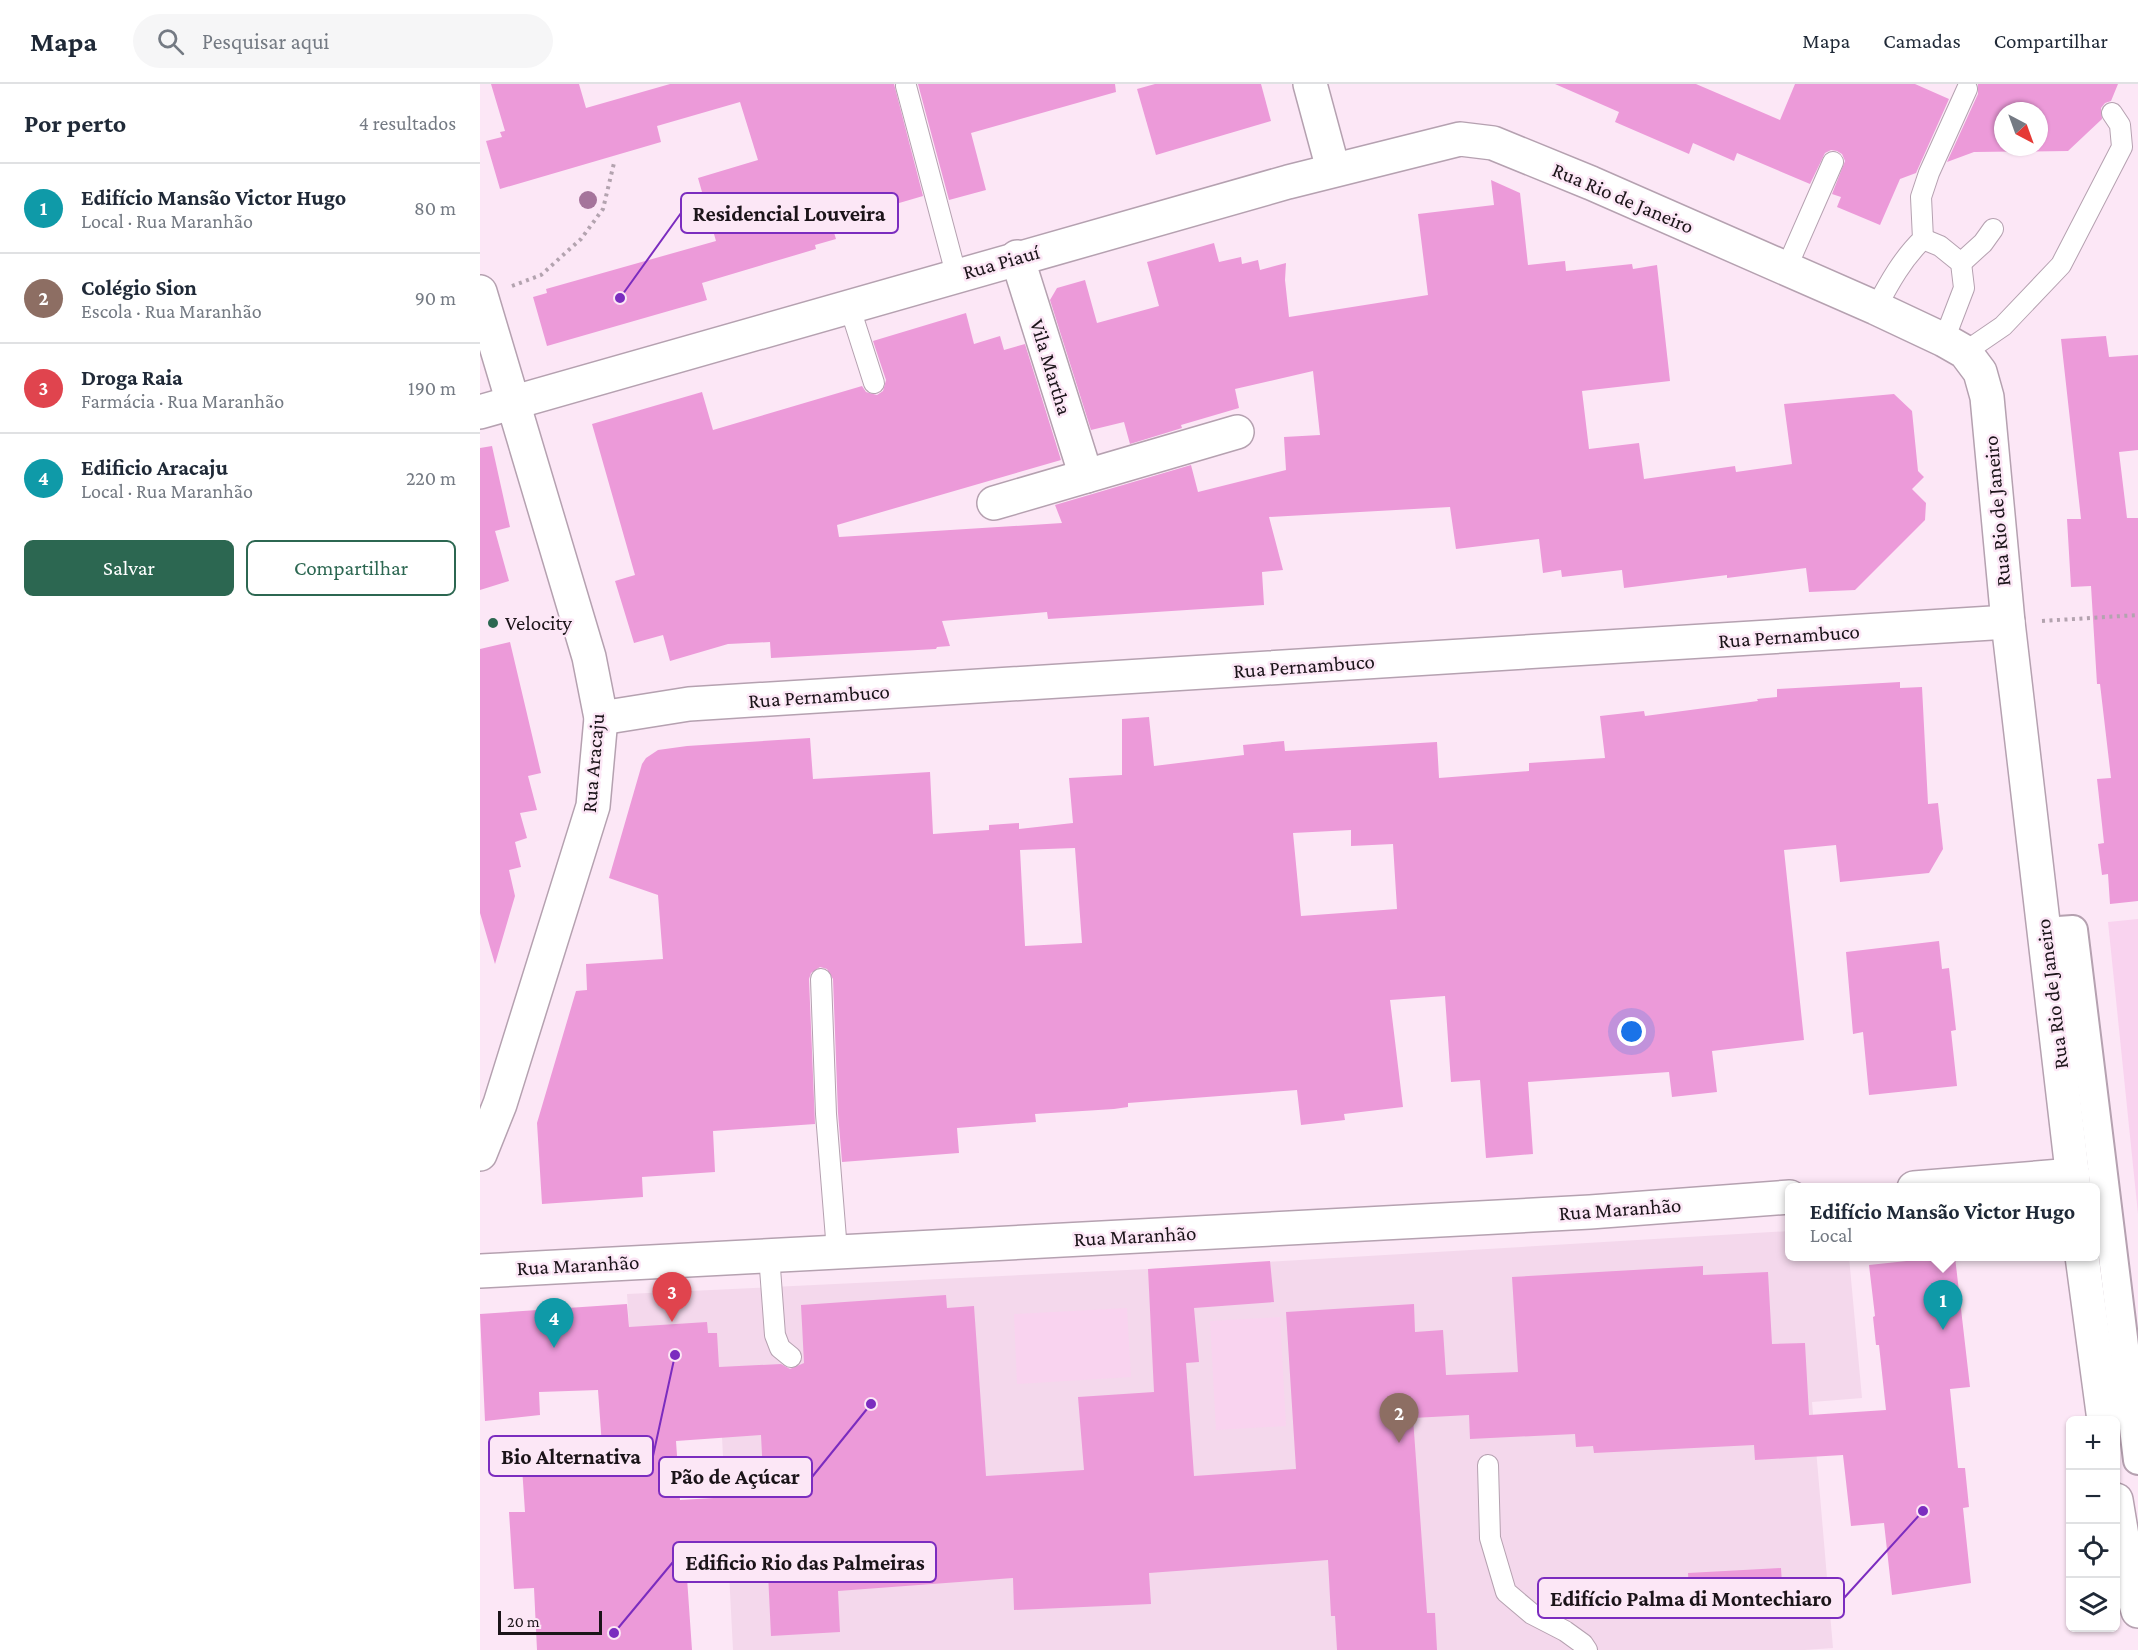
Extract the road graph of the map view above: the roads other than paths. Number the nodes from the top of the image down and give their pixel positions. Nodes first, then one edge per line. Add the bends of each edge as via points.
1 (1310, 84) edge
2 (906, 86) dead end
3 (1967, 89) dead end
4 (2112, 113) dead end
5 (1493, 142) joint
6 (1833, 162) dead end
7 (1333, 169) junction
8 (1993, 229) dead end
9 (1923, 239) junction
10 (1017, 257) junction
11 (1961, 263) junction
12 (1786, 269) junction
13 (956, 274) junction
14 (492, 291) edge
15 (849, 305) junction
16 (1876, 308) junction
17 (1954, 346) junction
18 (874, 383) dead end
19 (512, 402) junction
20 (480, 412) edge
21 (1237, 432) dead end
22 (1086, 476) junction
23 (994, 503) dead end
24 (2008, 622) junction
25 (601, 718) junction
26 (2044, 932) junction
27 (821, 979) dead end
28 (480, 1154) edge
29 (2074, 1181) edge
30 (2028, 1183) edge
31 (1785, 1197) edge
32 (837, 1251) junction
33 (769, 1255) junction
34 (2083, 1261) edge
35 (480, 1271) edge
36 (791, 1357) dead end
37 (2103, 1416) edge
38 (2138, 1460) edge
39 (1488, 1464) dead end
40 (2119, 1524) edge
41 (2138, 1611) edge
42 (1587, 1650) edge

1 - 7 street
2 - 13 lane
3 - 9 lane via 1921,197
4 - 17 lane via 2120,125 2122,147 2061,265 2004,326
5 - 7 street, Rua Piauí via 1460,139
5 - 12 street, Rua Rio de Janeiro
6 - 12 lane
7 - 10 street, Rua Piauí
8 - 11 lane
9 - 11 lane via 1940,246
9 - 16 lane via 1910,251
10 - 13 street, Rua Piauí
10 - 22 street, Vila Martha
11 - 17 lane via 1964,288
12 - 16 street, Rua Rio de Janeiro
13 - 15 street, Rua Piauí
14 - 19 street, Rua Aracaju
15 - 18 lane
15 - 19 street, Rua Piauí
16 - 17 street, Rua Rio de Janeiro
17 - 24 street, Rua Rio de Janeiro via 1980,372 1987,397
19 - 20 street, Rua Piauí
19 - 25 street, Rua Aracaju via 589,657
21 - 22 street
22 - 23 street
24 - 25 street, Rua Pernambuco via 690,704
24 - 26 street, Rua Rio de Janeiro
25 - 28 street, Rua Aracaju via 593,806 500,1104
26 - 29 street, Rua Rio de Janeiro
26 - 38 street via 2073,930
27 - 32 lane
29 - 30 street
31 - 32 street, Rua Maranhão
32 - 33 street, Rua Maranhão
33 - 35 street, Rua Maranhão
33 - 36 lane via 775,1335 780,1347
34 - 37 street
39 - 42 lane via 1490,1538 1506,1593 1532,1614 1565,1630
40 - 41 street

